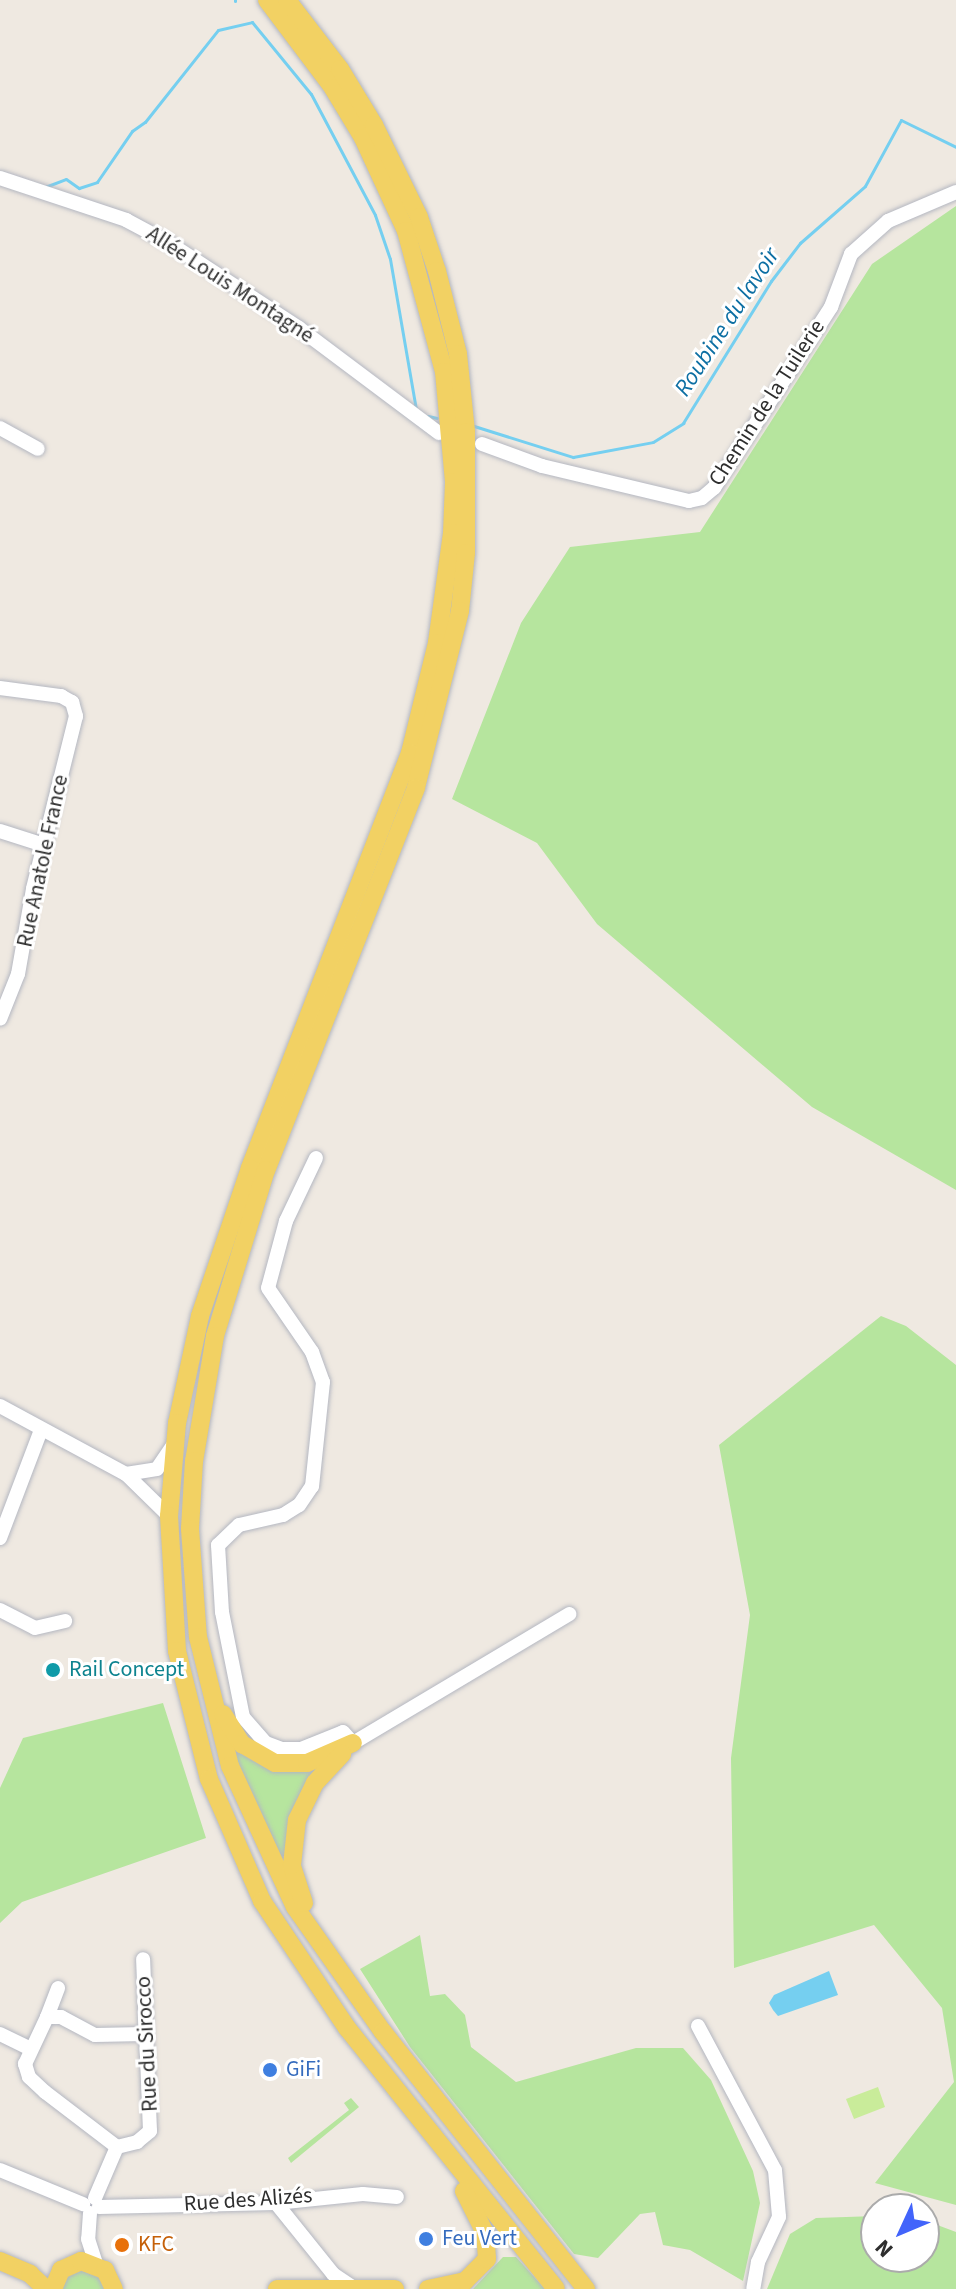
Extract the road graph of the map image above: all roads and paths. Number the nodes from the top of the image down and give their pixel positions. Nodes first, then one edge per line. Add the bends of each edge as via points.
1 (267, 0) edge
2 (287, 0) edge
3 (0, 178) edge
4 (956, 192) edge
5 (0, 428) edge
6 (439, 433) dead end
7 (482, 444) dead end
8 (38, 449) dead end
9 (0, 688) edge
10 (0, 831) edge
11 (44, 845) junction
12 (0, 1019) edge
13 (316, 1158) dead end
14 (0, 1406) edge
15 (41, 1430) junction
16 (174, 1444) junction
17 (126, 1474) junction
18 (169, 1516) junction
19 (0, 1538) edge
20 (192, 1569) junction
21 (0, 1610) edge
22 (569, 1614) dead end
23 (65, 1621) dead end
24 (353, 1743) junction
25 (143, 1959) dead end
26 (330, 1960) junction
27 (58, 1988) dead end
28 (47, 2017) junction
29 (698, 2026) dead end
30 (0, 2034) edge
31 (145, 2034) junction
32 (31, 2049) junction
33 (117, 2147) junction
34 (445, 2153) junction
35 (0, 2170) edge
36 (397, 2197) dead end
37 (276, 2203) junction
38 (92, 2206) junction
39 (88, 2239) junction
40 (0, 2261) edge
41 (96, 2263) junction
42 (68, 2266) junction
43 (30, 2274) junction
44 (113, 2284) edge
45 (352, 2287) junction
46 (46, 2289) edge
47 (53, 2289) edge
48 (131, 2289) edge
49 (277, 2289) edge
50 (395, 2289) edge
51 (428, 2289) edge
52 (556, 2289) edge
53 (586, 2289) edge
54 (753, 2289) edge

1 - 16 main road via 341,101 406,231 444,372 454,482 452,533 437,643 410,753 223,1243 186,1375
2 - 20 main road via 340,69 374,125 419,217 437,271 458,354 466,432 466,553 454,638 416,788 266,1170 226,1296 198,1420
3 - 6 street, Allée Louis Montagné via 126,220 169,243 299,328
4 - 7 street, Chemin de la Tuilerie via 888,221 851,254 831,307 714,488 702,498 689,501 542,466
5 - 8 street
9 - 11 street, Rue Anatole France via 72,702 76,716
10 - 11 street
11 - 12 street, Rue Anatole France via 21,960
13 - 24 street via 286,1221 268,1288 320,1369 318,1461 312,1486 299,1505 283,1515 239,1525 218,1545 221,1599 237,1703 254,1732 282,1749 301,1749 343,1732
14 - 15 street
15 - 17 street
15 - 19 street
16 - 17 street via 151,1473
16 - 18 main road
17 - 18 street
18 - 34 main road via 177,1651 194,1732 225,1823 262,1901 298,1959
20 - 24 main road via 224,1716 242,1744 259,1757 291,1765
20 - 26 main road via 205,1679 230,1766 278,1875
21 - 23 street via 35,1628
22 - 24 street
24 - 26 main road via 315,1783 293,1840 297,1885
25 - 31 street, Rue du Sirocco
26 - 53 main road
27 - 28 street
28 - 31 street via 61,2017 95,2035
28 - 32 street
29 - 54 street via 775,2170 779,2217 758,2262
30 - 32 street
31 - 33 street, Rue du Sirocco via 150,2131 137,2142
32 - 33 street via 25,2064 29,2077
33 - 38 street
34 - 51 main road via 489,2249 476,2275
34 - 52 main road
35 - 38 street
36 - 37 street, Rue des Alizés via 321,2195
37 - 38 street, Rue des Alizés
37 - 45 street via 333,2274
38 - 39 street
39 - 41 street
39 - 42 street
40 - 43 main road
41 - 42 main road
41 - 44 main road
42 - 43 main road
42 - 47 main road
43 - 46 main road
44 - 48 main road
45 - 49 main road
45 - 50 main road

